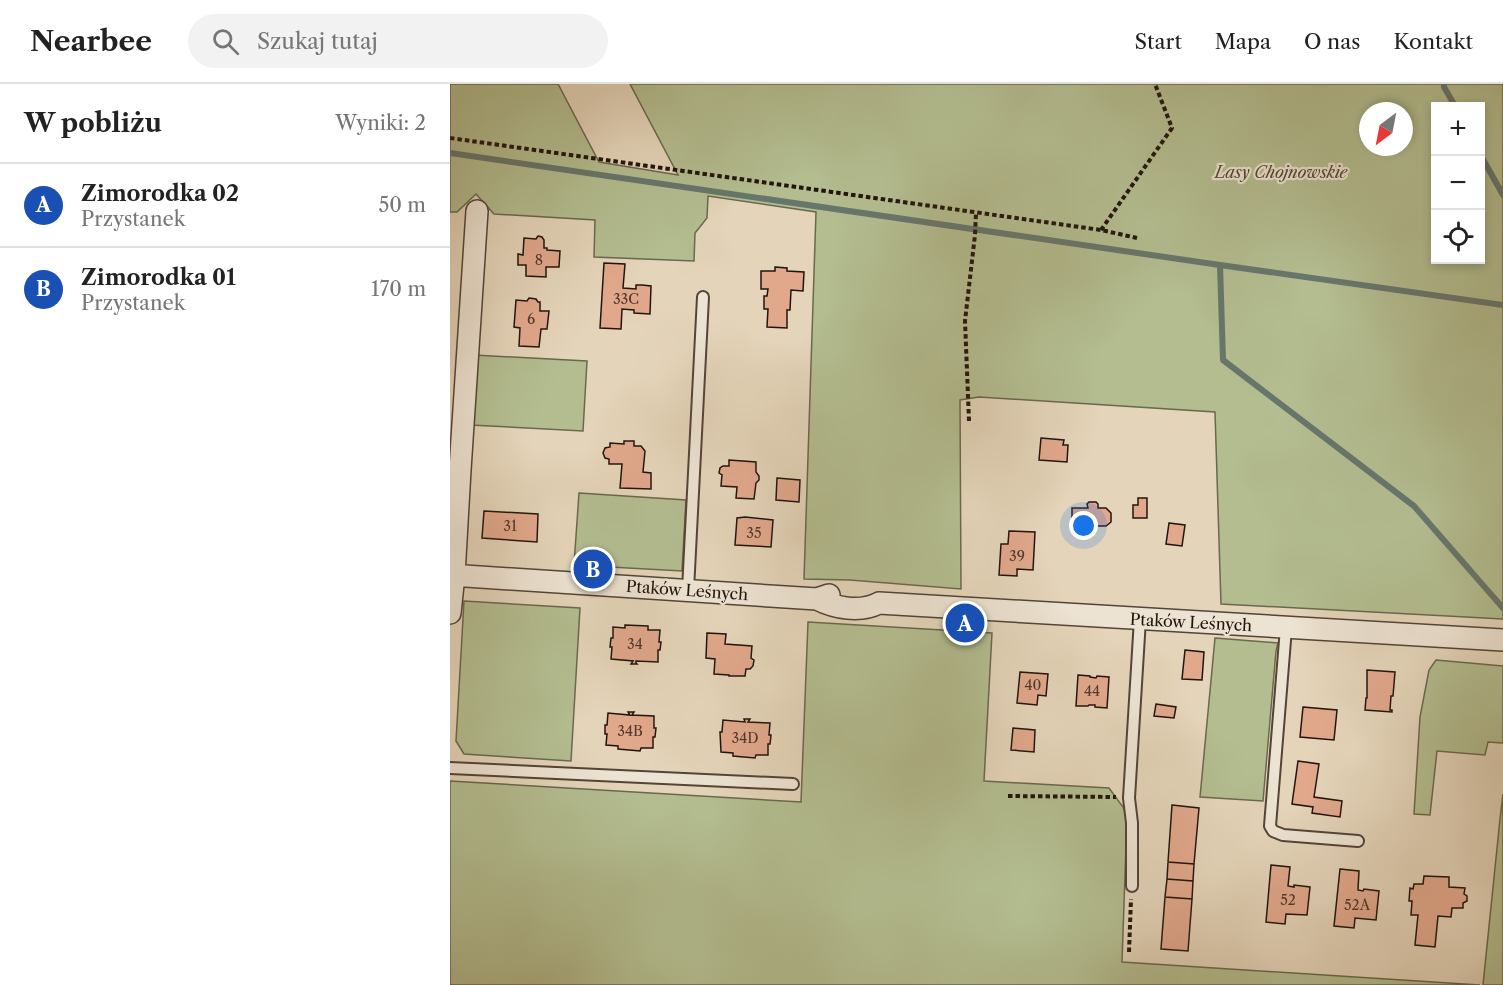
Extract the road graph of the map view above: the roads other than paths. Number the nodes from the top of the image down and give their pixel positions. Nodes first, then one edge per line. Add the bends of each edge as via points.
1 (477, 211) dead end
2 (702, 297) dead end
3 (452, 575) edge
4 (688, 590) junction
5 (450, 613) edge
6 (1140, 619) junction
7 (1287, 628) junction
8 (1503, 640) edge
9 (450, 768) edge
10 (793, 784) dead end
11 (1358, 841) dead end
12 (1132, 886) road end

1 - 3 street
2 - 4 lane
3 - 4 street, Ptaków Leśnych
3 - 5 street
4 - 6 street, Ptaków Leśnych via 817,598 864,595 879,603
6 - 7 street, Ptaków Leśnych
6 - 12 lane via 1129,798
7 - 8 street, Ptaków Leśnych
7 - 11 lane via 1270,826 1283,836
9 - 10 lane

